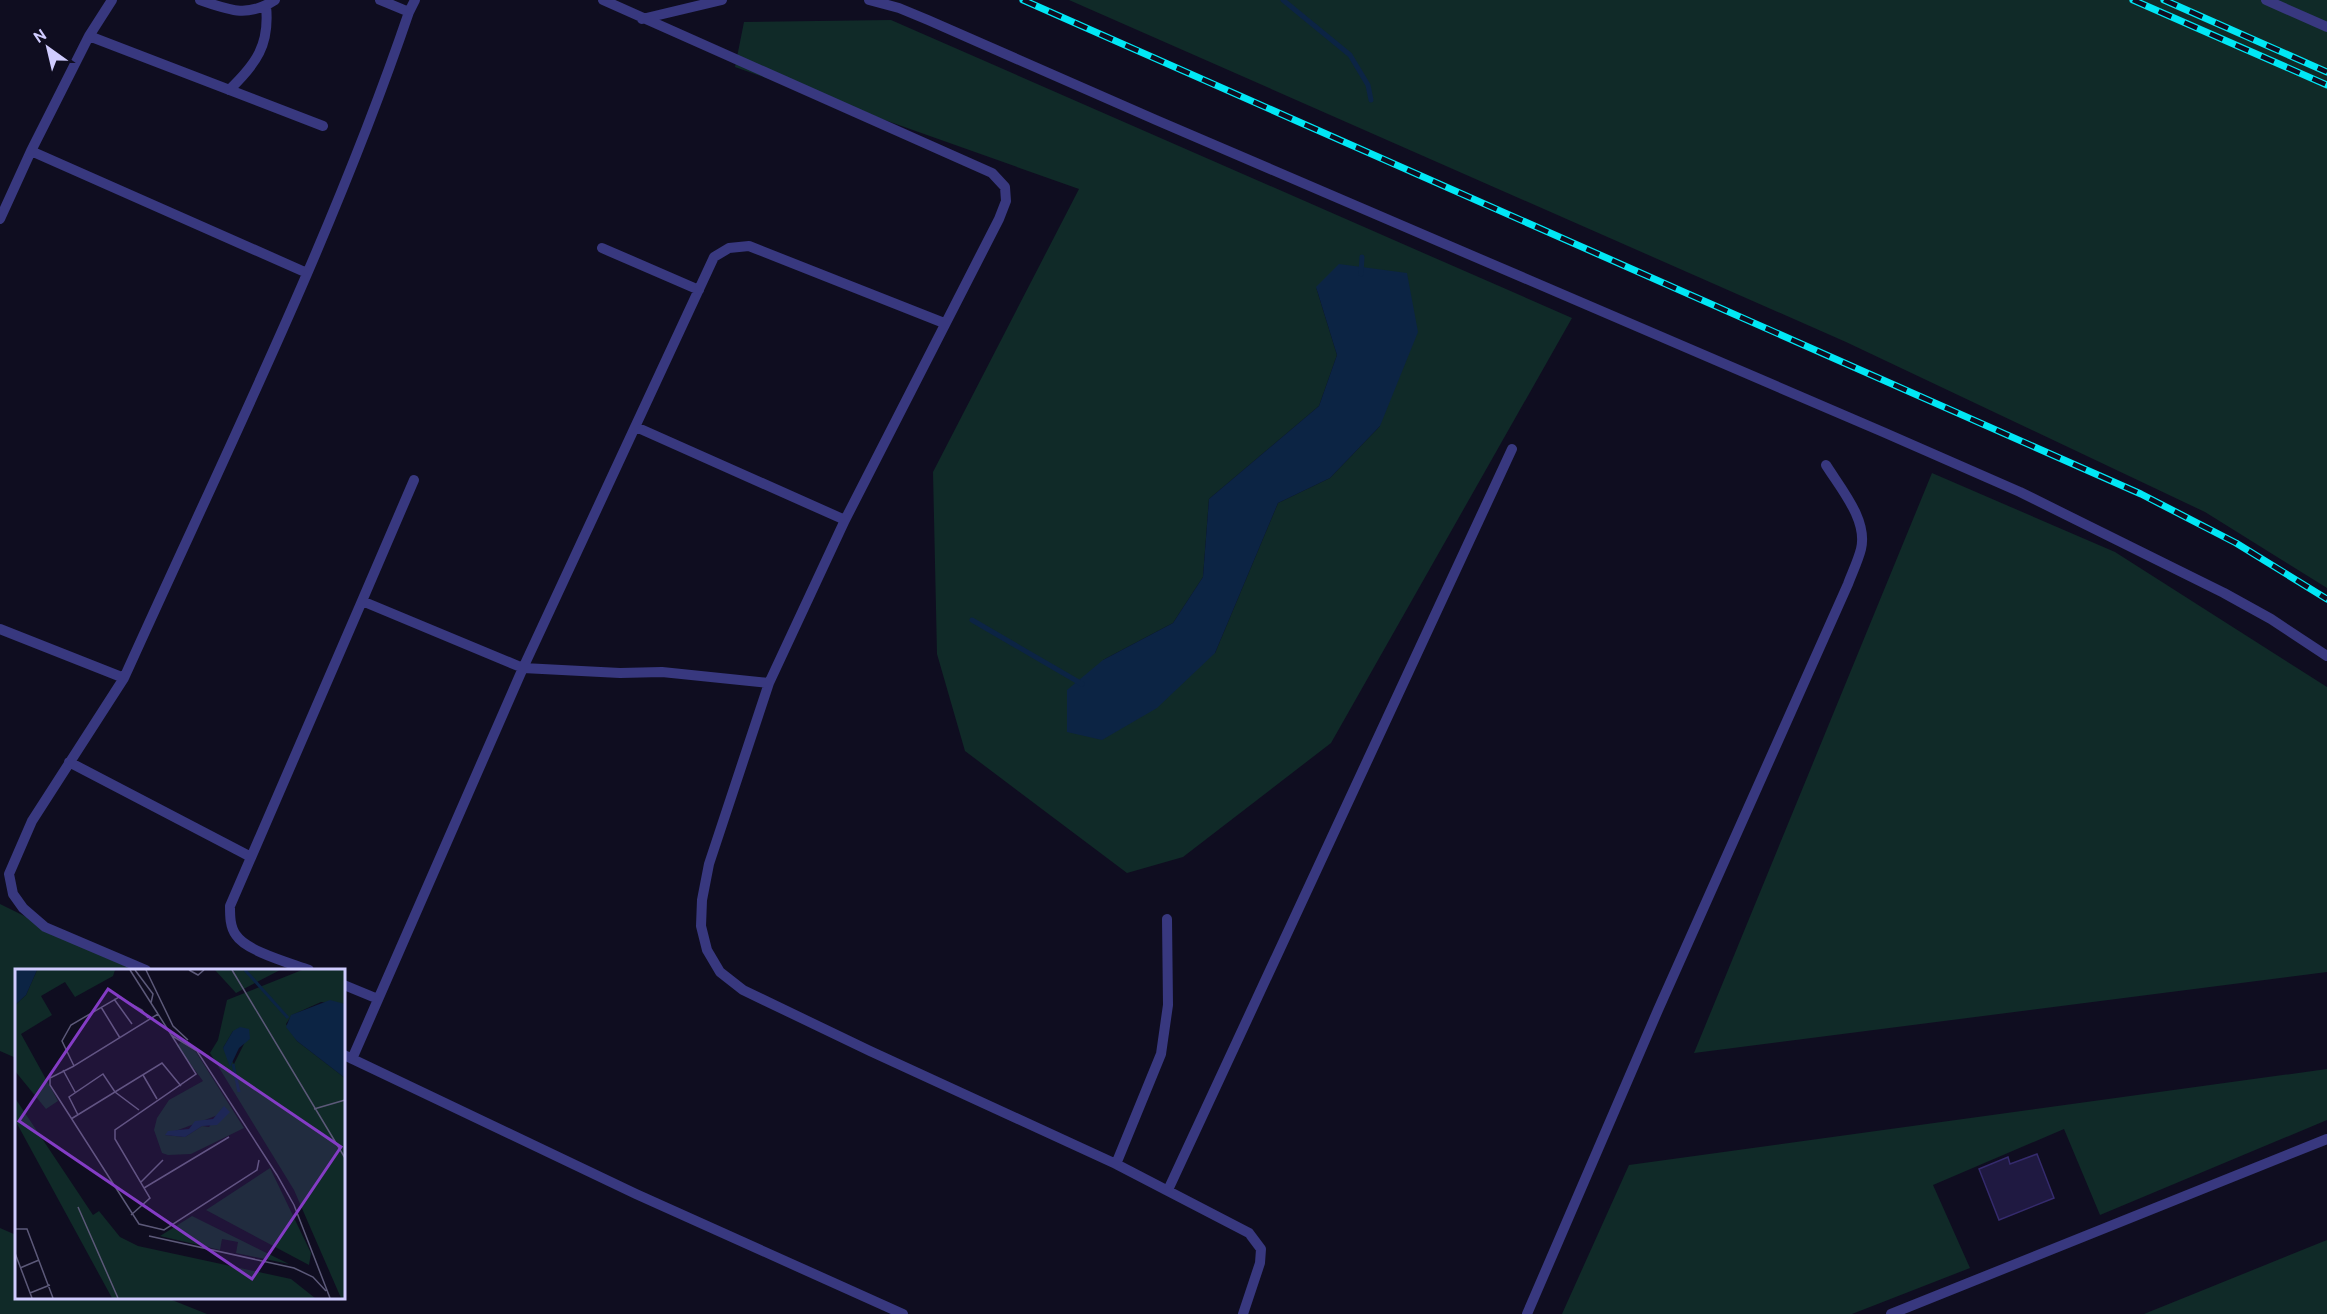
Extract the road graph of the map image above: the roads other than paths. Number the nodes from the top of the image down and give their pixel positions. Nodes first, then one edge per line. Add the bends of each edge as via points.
1 (111, 0) edge
2 (200, 0) edge
3 (380, 0) edge
4 (415, 0) edge
5 (603, 0) edge
6 (722, 0) edge
7 (869, 0) edge
8 (2266, 0) edge
9 (270, 3) edge
10 (409, 12) junction
11 (642, 19) junction
12 (2327, 27) edge
13 (89, 36) junction
14 (229, 90) junction
15 (323, 126) dead end
16 (31, 151) junction
17 (0, 219) edge
18 (602, 248) dead end
19 (307, 273) junction
20 (699, 290) junction
21 (944, 323) junction
22 (636, 427) junction
23 (1512, 449) dead end
24 (1826, 465) dead end
25 (414, 480) dead end
26 (845, 520) junction
27 (362, 601) junction
28 (0, 629) edge
29 (2327, 656) edge
30 (523, 668) junction
31 (124, 678) junction
32 (769, 683) junction
33 (69, 762) junction
34 (251, 857) junction
35 (1167, 919) dead end
36 (144, 969) edge
37 (306, 969) edge
38 (345, 985) edge
39 (378, 999) junction
40 (348, 1057) edge
41 (2327, 1139) edge
42 (1116, 1164) junction
43 (1168, 1190) junction
44 (903, 1314) edge
45 (1243, 1314) edge
46 (1527, 1314) edge
47 (1891, 1314) edge

1 - 13 lane
2 - 9 lane via 234,12
3 - 10 lane
4 - 10 lane
5 - 11 lane
6 - 11 lane
7 - 29 lane via 928,20 2020,492 2224,593
8 - 12 lane
9 - 14 lane via 259,56
10 - 19 lane via 382,90
11 - 21 lane via 992,173 1005,188 1006,201
13 - 14 lane
13 - 16 lane
14 - 15 lane
16 - 17 lane
16 - 19 lane
18 - 20 lane
19 - 31 lane
20 - 21 lane via 714,256 729,248 749,246
20 - 22 lane
21 - 26 lane
22 - 26 lane
22 - 30 lane
23 - 43 lane
24 - 46 lane via 1862,528 1862,548
25 - 27 lane
26 - 32 lane
27 - 30 lane
27 - 34 lane
28 - 31 lane
30 - 32 lane via 662,672
30 - 39 lane
31 - 33 lane
32 - 42 lane via 732,789 704,891 701,926 707,950 720,972 743,990
33 - 34 lane
33 - 36 lane via 32,821 9,874 13,894 45,927
34 - 37 lane via 230,906 235,934 244,944
35 - 42 lane via 1168,1005 1161,1054
38 - 39 lane
39 - 40 lane
40 - 44 lane via 636,1194
41 - 47 lane
42 - 43 lane
43 - 45 lane via 1249,1233 1257,1242 1260,1263

